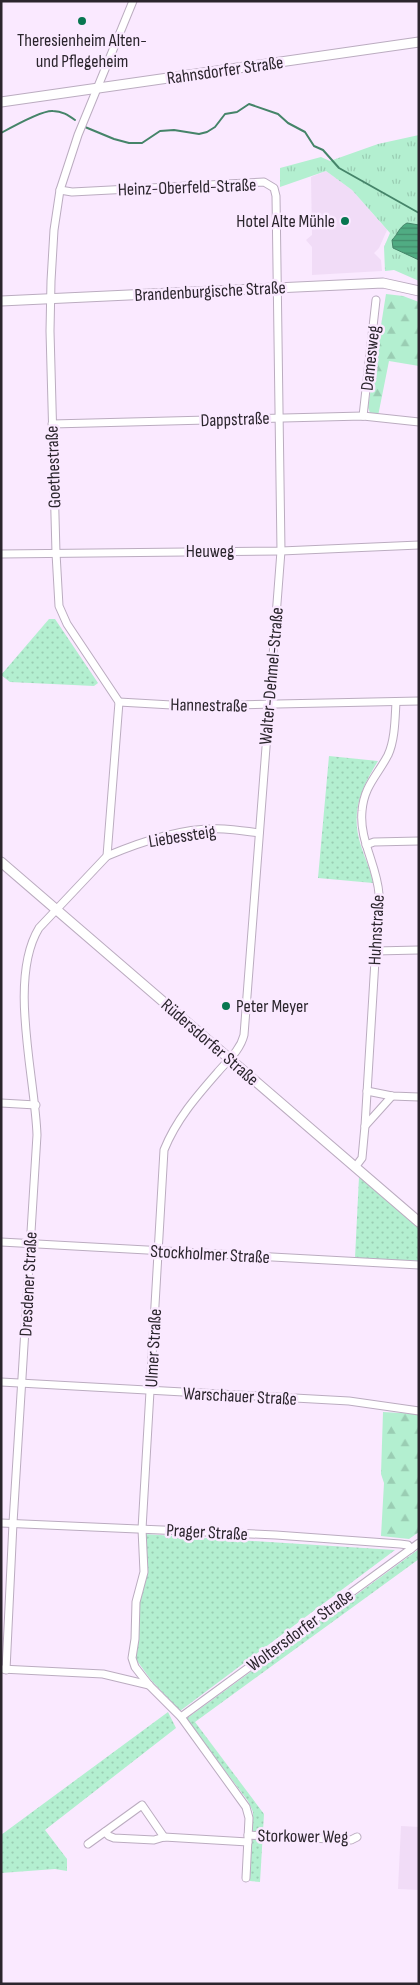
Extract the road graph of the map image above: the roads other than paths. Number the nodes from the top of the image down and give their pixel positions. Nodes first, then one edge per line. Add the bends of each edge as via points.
1 (132, 1) edge
2 (419, 42) edge
3 (97, 87) junction
4 (1, 102) edge
5 (60, 190) junction
6 (277, 288) junction
7 (419, 291) edge
8 (50, 298) junction
9 (376, 300) dead end
10 (1, 301) edge
11 (363, 416) junction
12 (279, 418) junction
13 (419, 422) edge
14 (52, 424) junction
15 (419, 545) edge
16 (281, 551) junction
17 (56, 552) junction
18 (1, 554) edge
19 (419, 701) edge
20 (118, 702) junction
21 (396, 702) junction
22 (268, 705) junction
23 (259, 832) junction
24 (419, 841) edge
25 (366, 845) junction
26 (107, 856) junction
27 (1, 862) edge
28 (56, 908) junction
29 (419, 950) edge
30 (375, 951) junction
31 (230, 1059) junction
32 (367, 1091) junction
33 (392, 1096) junction
34 (419, 1097) edge
35 (1, 1103) edge
36 (36, 1105) junction
37 (365, 1126) junction
38 (356, 1166) junction
39 (419, 1222) edge
40 (1, 1242) edge
41 (30, 1244) junction
42 (158, 1252) junction
43 (419, 1265) edge
44 (1, 1382) edge
45 (22, 1384) junction
46 (150, 1391) junction
47 (419, 1411) edge
48 (1, 1522) edge
49 (13, 1523) junction
50 (142, 1529) junction
51 (419, 1543) edge
52 (411, 1549) junction
53 (4, 1669) edge
54 (149, 1685) junction
55 (181, 1718) junction
56 (106, 1832) junction
57 (164, 1837) junction
58 (357, 1837) dead end
59 (248, 1838) junction
60 (88, 1844) dead end
61 (246, 1878) dead end

1 - 3 street, Goethestraße
2 - 3 street, Rahnsdorfer Straße
3 - 4 street, Rahnsdorfer Straße
3 - 5 street, Goethestraße
5 - 6 street, Heinz-Oberfeld-Straße via 264,182 274,188 276,196
5 - 8 street, Goethestraße
6 - 7 street, Brandenburgische Straße via 383,283
6 - 8 street, Brandenburgische Straße
6 - 12 street, Walter-Dehmel-Straße
8 - 10 street, Brandenburgische Straße
8 - 14 street, Goethestraße
9 - 11 street, Damesweg
11 - 12 street, Dappstraße
11 - 13 street, Dappstraße
12 - 14 street, Dappstraße
12 - 16 street, Walter-Dehmel-Straße
14 - 17 street, Goethestraße
15 - 16 street, Heuweg
16 - 17 street, Heuweg
16 - 22 street, Walter-Dehmel-Straße
17 - 18 street, Heuweg
17 - 20 street, Goethestraße via 59,606 66,624
19 - 21 street, Hannestraße
20 - 22 street, Hannestraße via 189,706
20 - 26 street
21 - 22 street, Hannestraße
21 - 25 street, Huhnstraße via 391,747 372,779 364,801 362,826
22 - 23 street, Walter-Dehmel-Straße
23 - 26 street, Liebessteig via 223,829 184,832
23 - 31 street, Walter-Dehmel-Straße via 244,1035
24 - 25 street
25 - 30 street, Huhnstraße via 378,885
26 - 28 street
27 - 28 street, Rüdersdorfer Straße
28 - 31 street, Rüdersdorfer Straße
28 - 36 street, Dresdener Straße via 32,938 25,973 24,1010
29 - 30 street
30 - 32 street, Huhnstraße
31 - 38 street, Rüdersdorfer Straße
31 - 42 street, Ulmer Straße via 187,1109 164,1150
32 - 33 street
32 - 37 street, Huhnstraße
33 - 34 street
33 - 37 street
35 - 36 street
36 - 41 street, Dresdener Straße
37 - 38 street, Huhnstraße via 362,1158
38 - 39 street, Rüdersdorfer Straße
40 - 41 street, Stockholmer Straße
41 - 42 street, Stockholmer Straße
41 - 45 street, Dresdener Straße
42 - 43 street, Stockholmer Straße
42 - 46 street, Ulmer Straße
44 - 45 street, Warschauer Straße
45 - 46 street, Warschauer Straße
45 - 49 street, Dresdener Straße
46 - 47 street, Warschauer Straße via 349,1402
46 - 50 street, Ulmer Straße
48 - 49 street, Prager Straße
49 - 50 street, Prager Straße
49 - 53 street, Dresdener Straße
50 - 52 street, Prager Straße via 400,1544
50 - 54 street, Ulmer Straße via 144,1572 136,1602 132,1658 135,1668
51 - 52 street, Woltersdorfer Straße
52 - 55 street, Woltersdorfer Straße
53 - 54 street via 103,1674
54 - 55 street
55 - 59 street via 246,1807
56 - 57 street, Storkower Weg via 114,1838 154,1840
56 - 57 street via 142,1805
56 - 60 street
57 - 59 street, Storkower Weg
58 - 59 street, Storkower Weg via 350,1840
59 - 61 street

